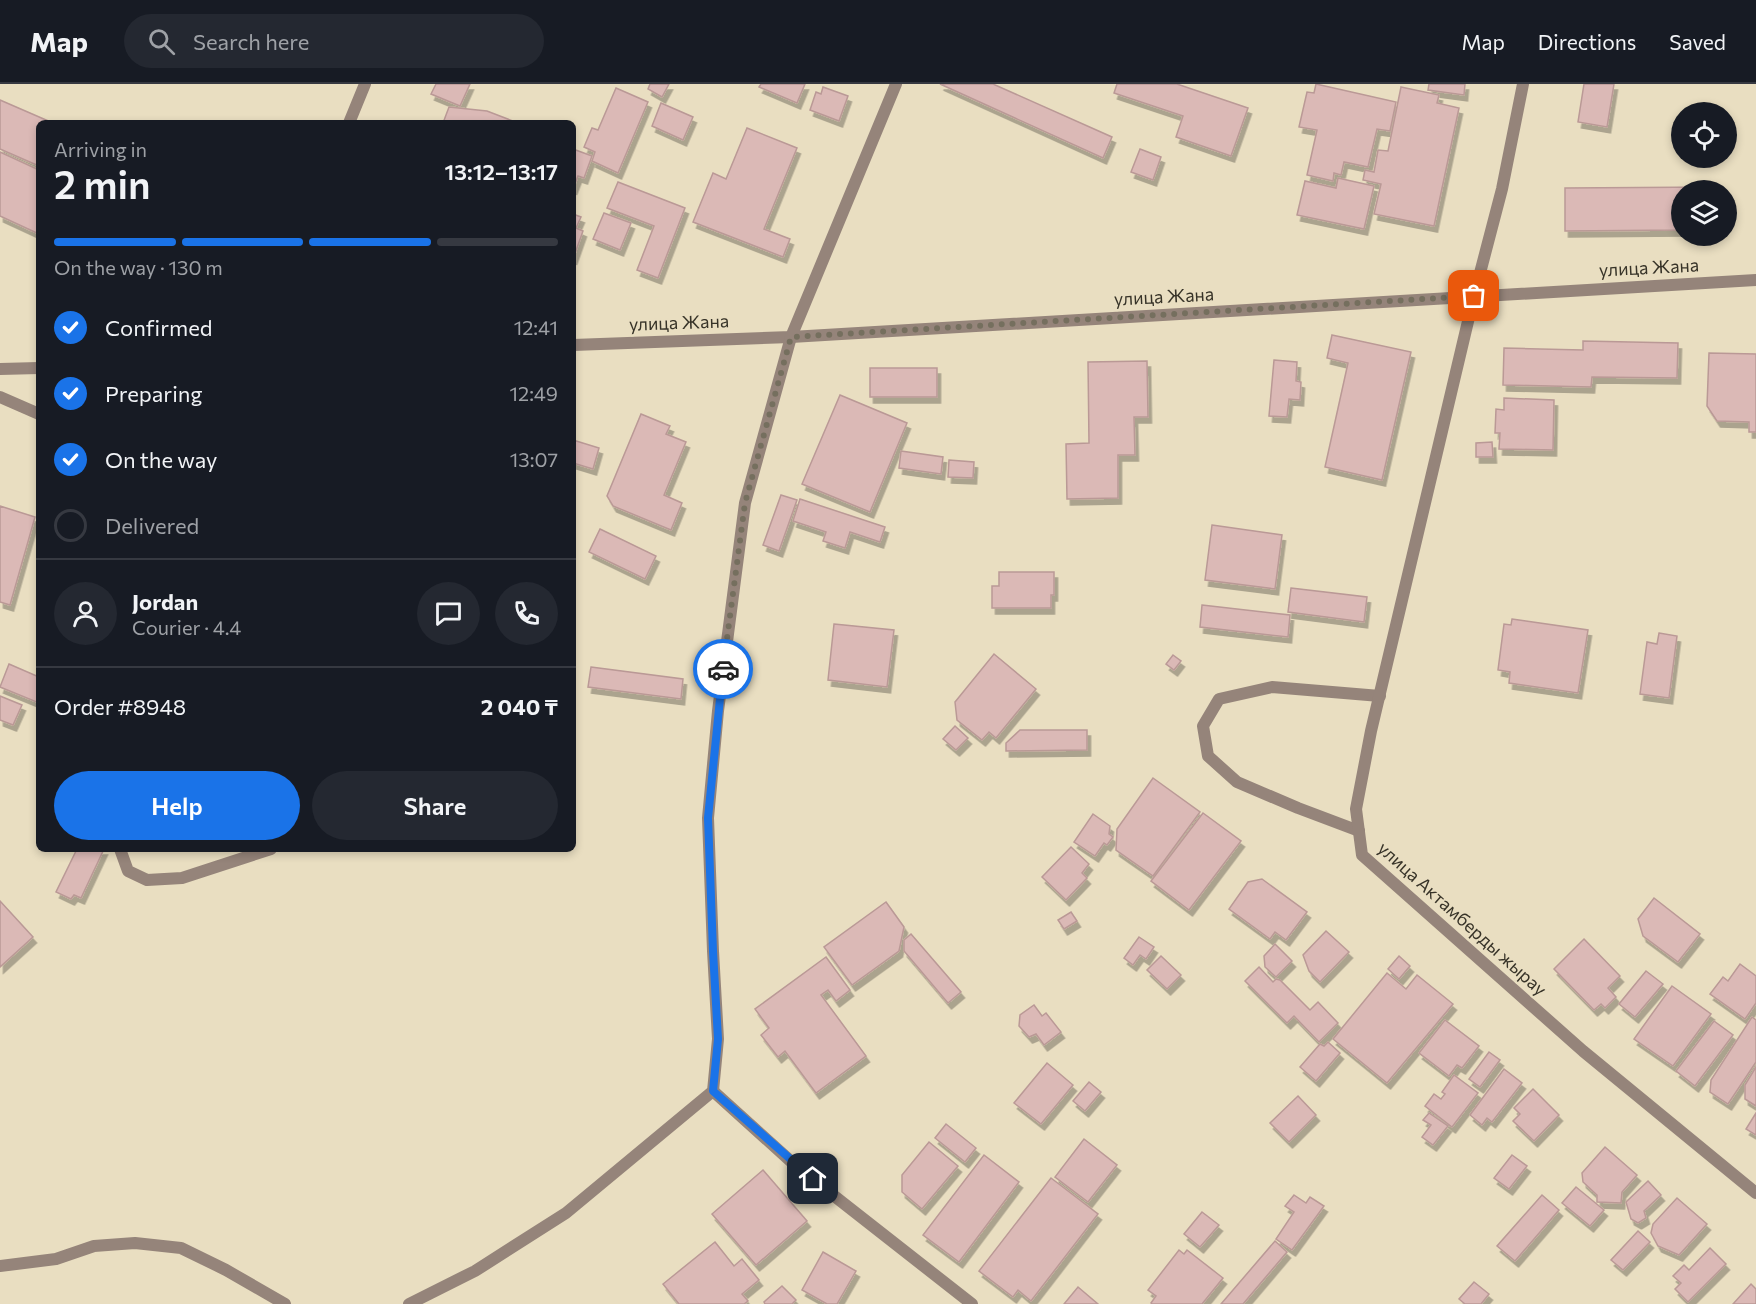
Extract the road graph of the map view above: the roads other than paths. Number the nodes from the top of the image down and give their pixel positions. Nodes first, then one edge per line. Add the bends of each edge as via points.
1 (365, 84) edge
2 (896, 84) edge
3 (1523, 84) edge
4 (350, 120) edge
5 (1756, 280) edge
6 (1474, 296) junction
7 (791, 337) junction
8 (576, 345) edge
9 (36, 368) edge
10 (0, 369) edge
11 (0, 397) edge
12 (36, 413) edge
13 (1380, 696) junction
14 (1359, 831) junction
15 (121, 852) edge
16 (262, 852) edge
17 (713, 1091) junction
18 (1756, 1193) edge
19 (0, 1266) edge
20 (285, 1304) edge
21 (409, 1304) edge
22 (972, 1304) edge

1 - 4 street
2 - 7 street
3 - 6 street, улица Актамберды жырау via 1502,189
5 - 6 street, улица Жана
6 - 7 street, улица Жана
6 - 13 street, улица Актамберды жырау
7 - 8 street, улица Жана
7 - 17 street via 745,503 718,711 708,818 718,1039
9 - 10 street
11 - 12 street
13 - 14 street, улица Актамберды жырау via 1356,809
13 - 14 street via 1272,687 1219,699 1203,726 1208,756 1237,782
14 - 18 street, улица Актамберды жырау via 1362,855 1583,1051
15 - 16 street via 128,871 147,880 182,878
17 - 21 street via 566,1213 475,1271
17 - 22 street via 796,1166
19 - 20 street via 56,1259 104,1245 135,1243 181,1248

